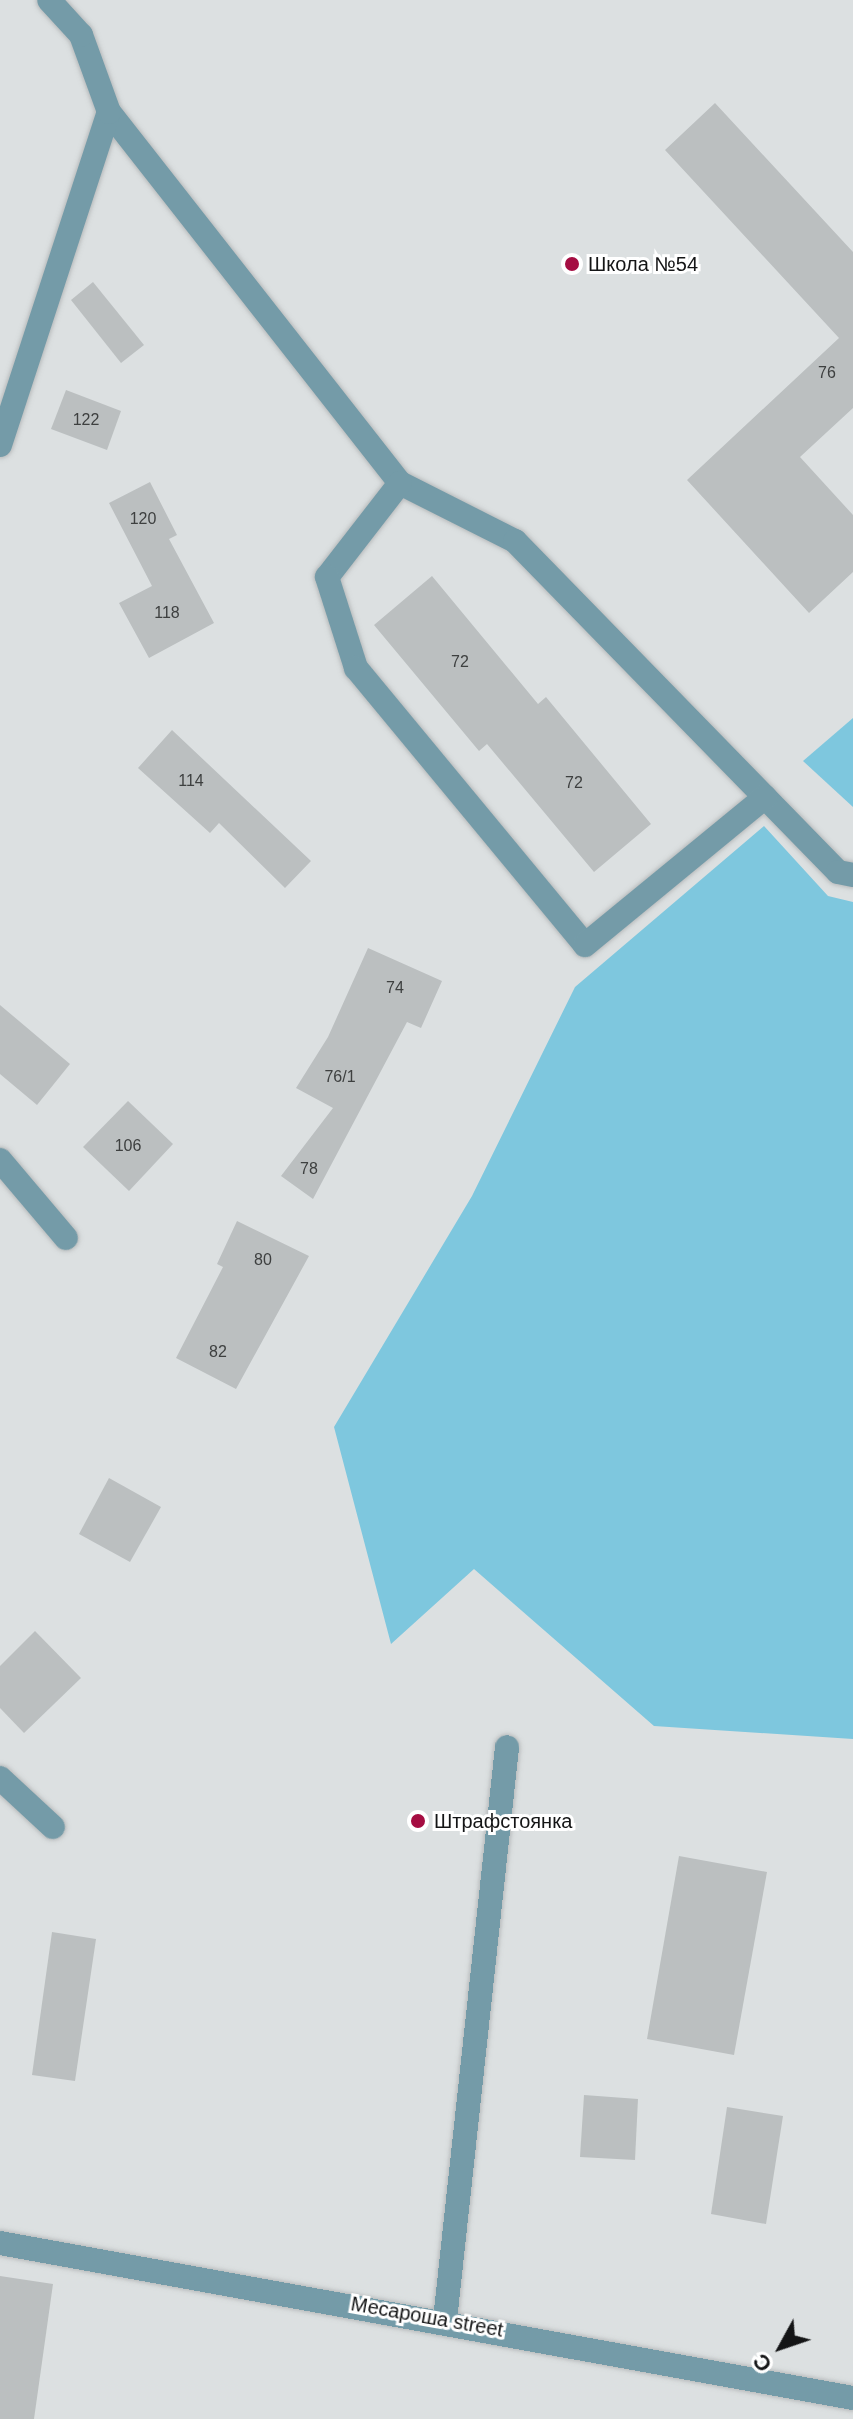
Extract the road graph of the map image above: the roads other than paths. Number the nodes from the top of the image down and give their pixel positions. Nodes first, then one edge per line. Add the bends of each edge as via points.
1 (49, 0) edge
2 (109, 112) junction
3 (0, 445) edge
4 (400, 483) junction
5 (765, 797) junction
6 (853, 875) edge
7 (0, 1160) edge
8 (66, 1238) dead end
9 (507, 1747) dead end
10 (0, 1778) edge
11 (53, 1827) dead end
12 (0, 2243) edge
13 (445, 2320) junction
14 (853, 2398) edge

1 - 2 street via 81,35
2 - 3 street
2 - 4 street
4 - 5 street via 515,541
4 - 5 street via 327,577 356,668 585,945
5 - 6 street via 838,872
7 - 8 street
9 - 13 street
10 - 11 street
12 - 13 street, Месароша street
13 - 14 street, Месароша street

